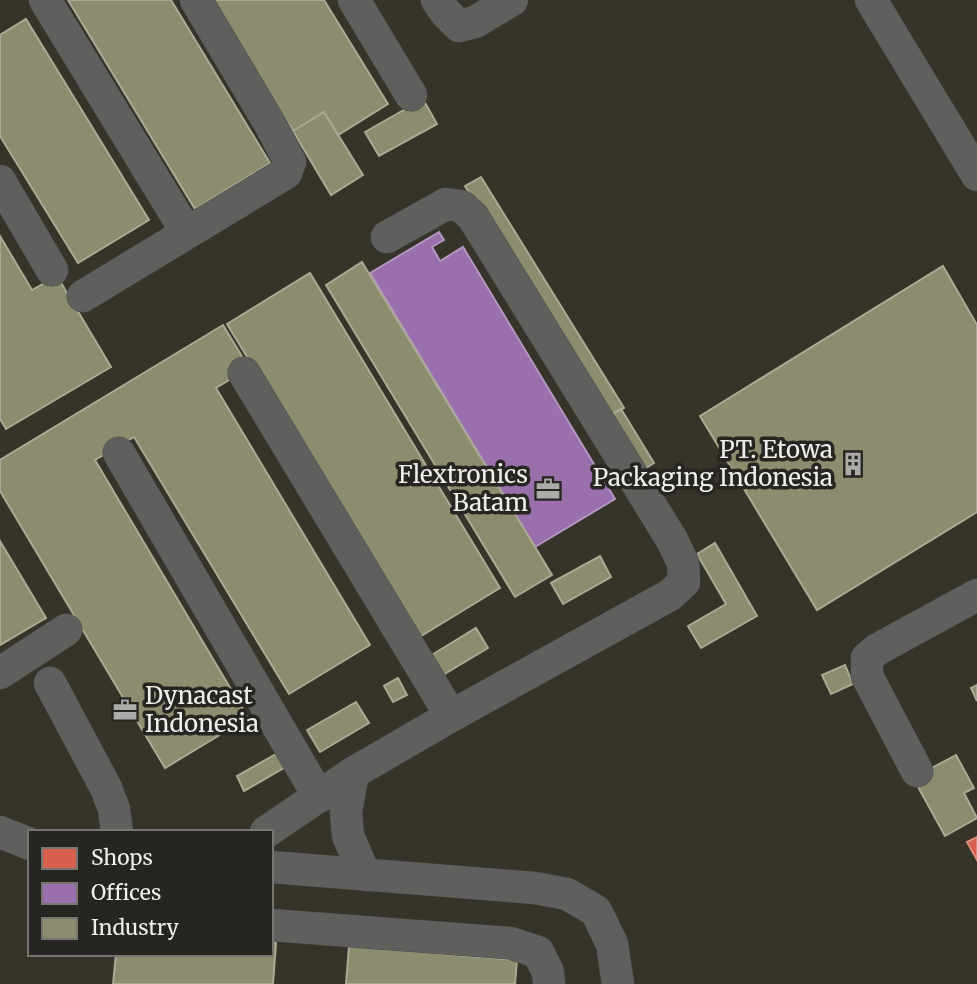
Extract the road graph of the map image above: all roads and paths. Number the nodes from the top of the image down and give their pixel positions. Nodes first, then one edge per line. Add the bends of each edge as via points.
1 (45, 0) edge
2 (197, 0) edge
3 (354, 0) edge
4 (437, 0) edge
5 (512, 0) edge
6 (872, 0) edge
7 (411, 95) dead end
8 (977, 175) edge
9 (0, 181) edge
10 (187, 233) junction
11 (387, 237) dead end
12 (52, 270) dead end
13 (83, 296) dead end
14 (243, 373) dead end
15 (119, 453) dead end
16 (977, 595) edge
17 (66, 630) dead end
18 (0, 673) edge
19 (50, 683) dead end
20 (451, 716) junction
21 (917, 771) dead end
22 (353, 774) junction
23 (319, 797) junction
24 (117, 830) edge
25 (269, 830) edge
26 (0, 832) edge
27 (28, 843) edge
28 (273, 867) edge
29 (365, 875) junction
30 (273, 925) edge
31 (549, 984) edge
32 (618, 984) edge

1 - 10 lane
2 - 10 lane via 290,162 286,173
3 - 7 lane
4 - 5 lane via 458,26 475,22
6 - 8 lane
9 - 12 lane
10 - 13 lane
11 - 20 lane via 446,204 461,206 473,217 683,563 684,582 670,595
14 - 20 lane
15 - 23 lane
16 - 21 lane via 867,658 867,676
17 - 18 lane
19 - 24 lane via 106,788
20 - 22 lane
22 - 23 lane
22 - 29 lane via 346,812 348,836
23 - 25 lane
26 - 27 lane
28 - 29 lane
29 - 32 lane via 567,894 596,911 612,944
30 - 31 lane via 510,943 538,952

